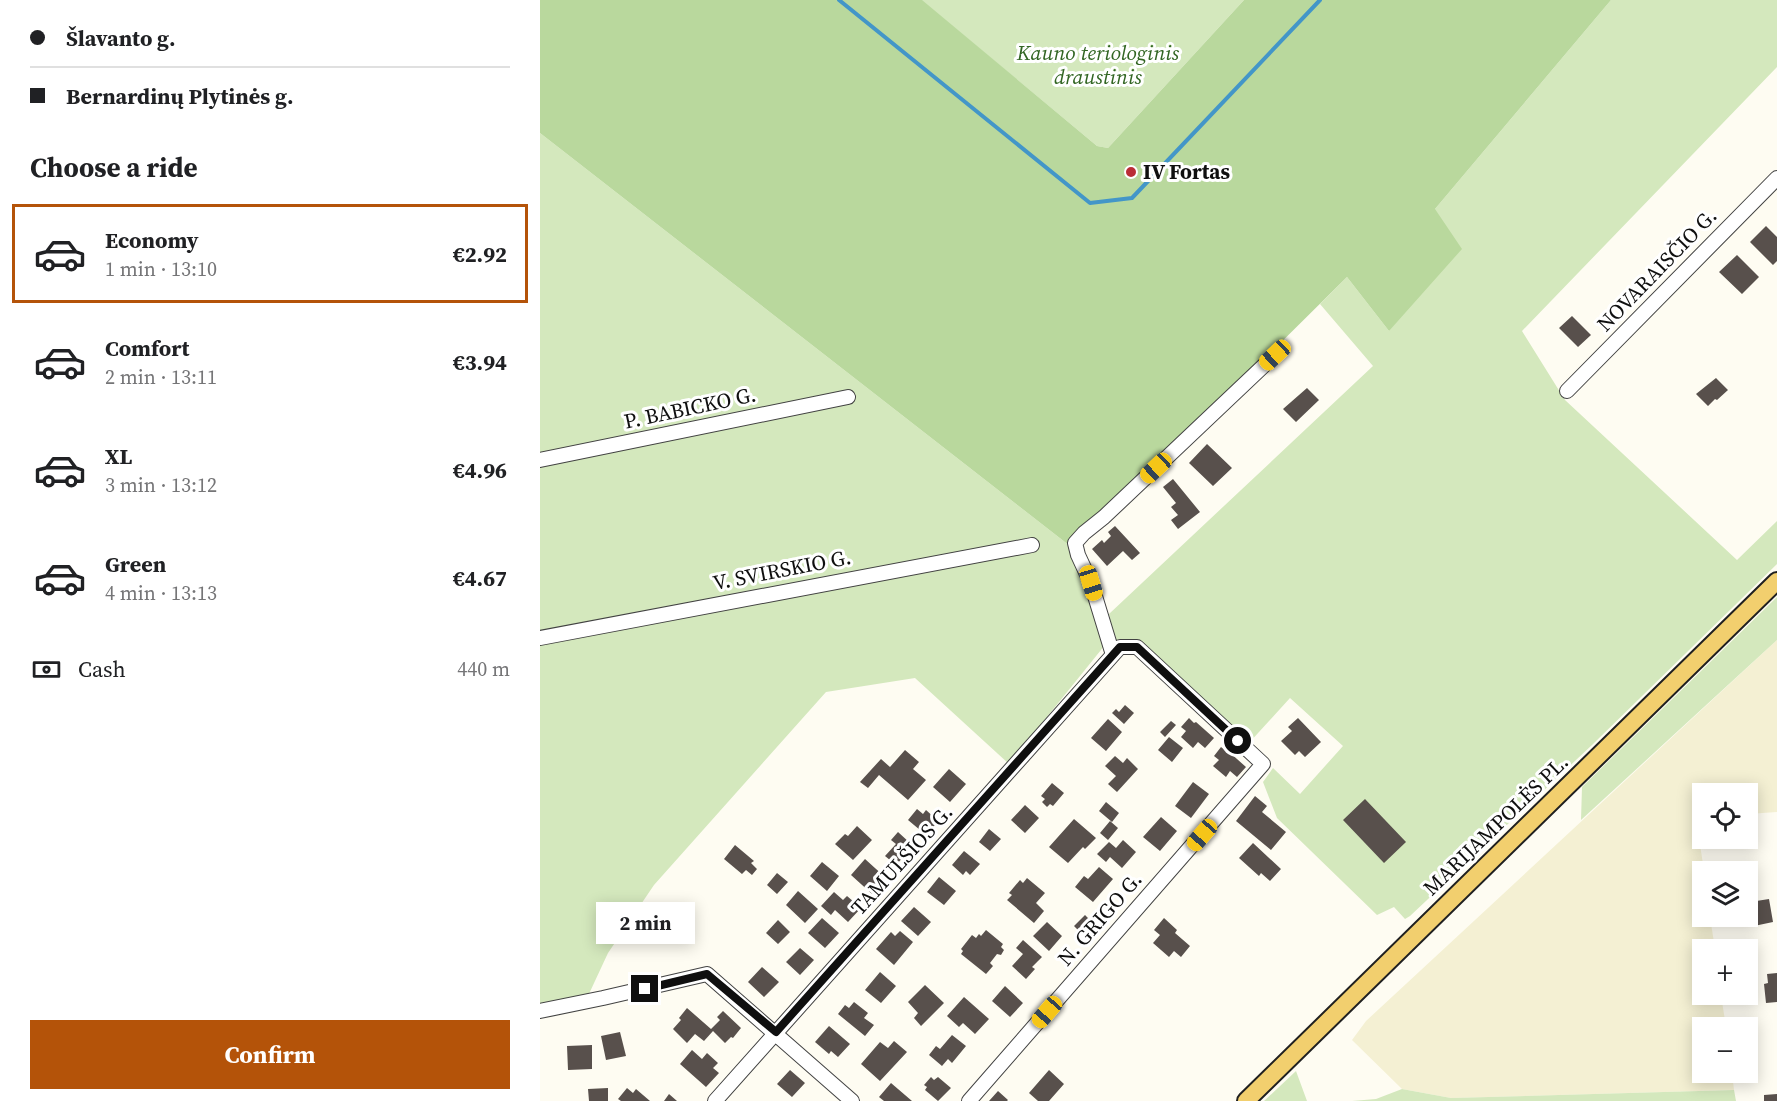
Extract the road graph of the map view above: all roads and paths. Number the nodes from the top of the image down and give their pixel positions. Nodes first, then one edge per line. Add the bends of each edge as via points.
1 (1777, 178) edge
2 (1275, 355) dead end
3 (1567, 392) dead end
4 (848, 397) dead end
5 (540, 460) edge
6 (1032, 544) dead end
7 (1777, 581) edge
8 (540, 638) edge
9 (1117, 651) junction
10 (540, 1011) edge
11 (776, 1032) junction
12 (715, 1101) edge
13 (852, 1101) edge
14 (969, 1101) edge
15 (1246, 1101) edge

1 - 3 street, NOVARAISČIO G.
2 - 9 street via 1075,543
4 - 5 street, P. BABICKO G.
6 - 8 street, V. SVIRSKIO G.
7 - 15 main road, MARIJAMPOLĖS PL.
9 - 11 street, TAMULŠIOS G.
9 - 14 street, N. GRIGO G. via 1137,647 1263,764
10 - 11 street via 707,974
11 - 12 street, TAMULŠIOS G.
11 - 13 street

